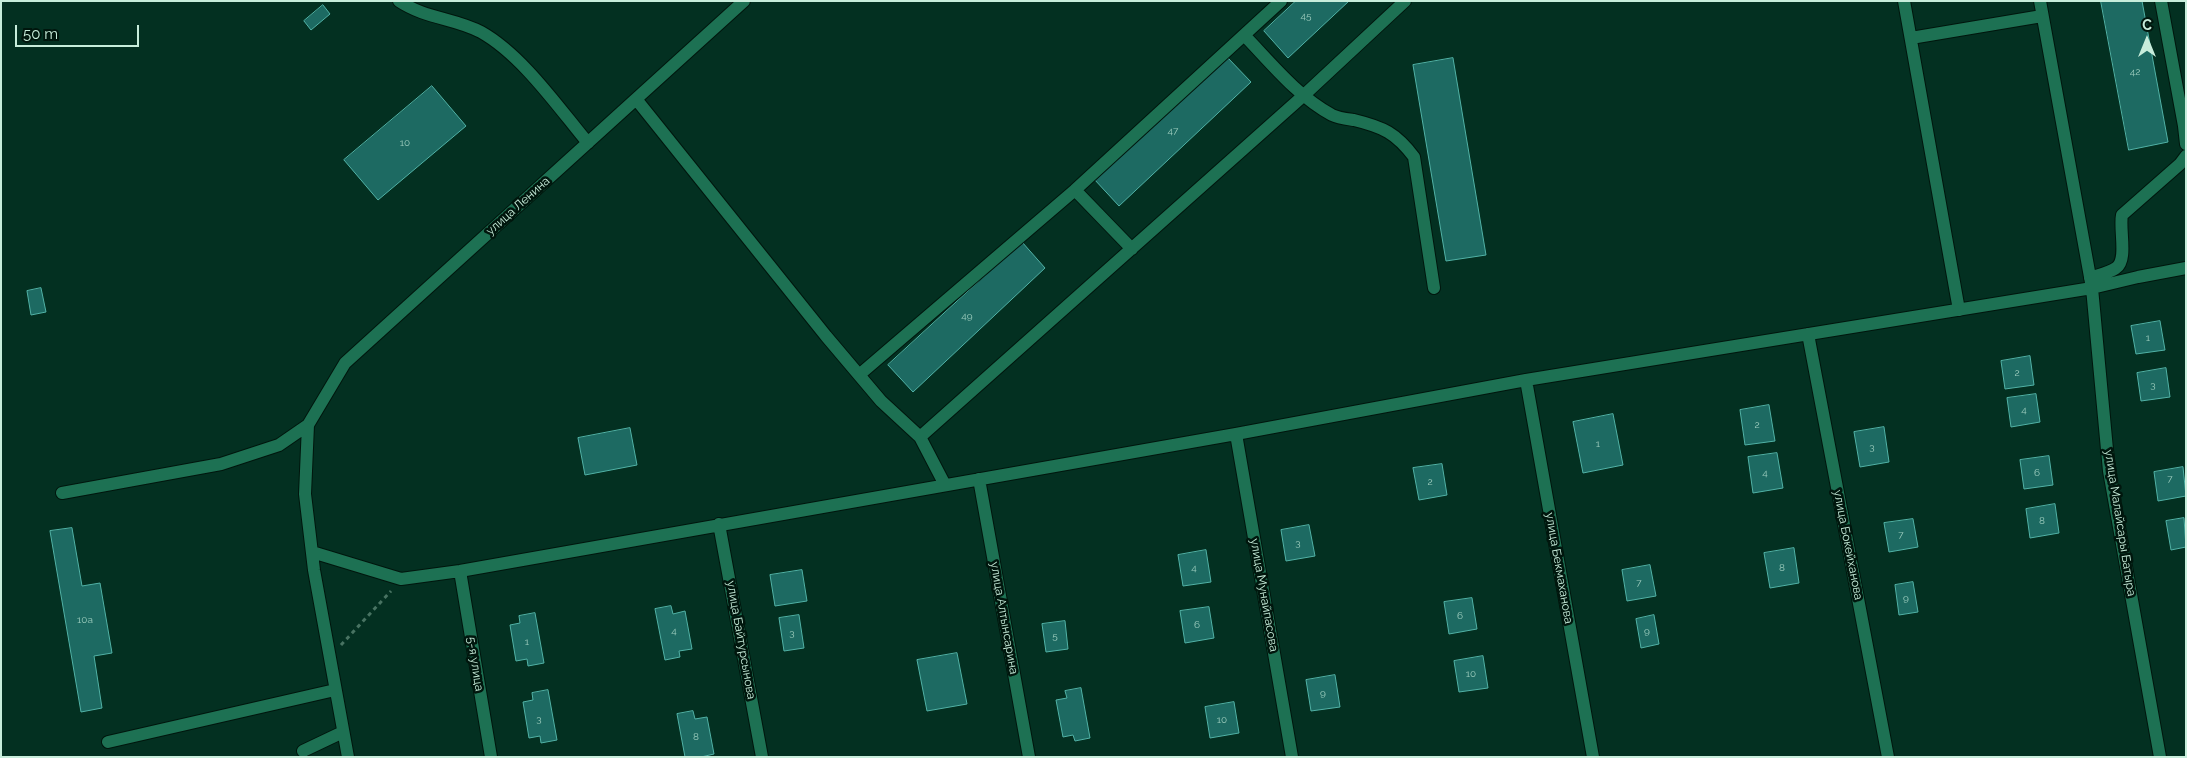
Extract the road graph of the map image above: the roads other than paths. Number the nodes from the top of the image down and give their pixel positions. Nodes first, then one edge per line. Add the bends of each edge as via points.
1 (399, 1) edge
2 (744, 1) edge
3 (1281, 1) edge
4 (1405, 1) edge
5 (1904, 1) edge
6 (2040, 1) edge
7 (2161, 1) edge
8 (2042, 16) junction
9 (1244, 35) junction
10 (1911, 38) junction
11 (1303, 96) junction
12 (636, 99) junction
13 (2185, 126) edge
14 (588, 143) junction
15 (2186, 144) edge
16 (2186, 156) edge
17 (1075, 190) junction
18 (1132, 249) junction
19 (2186, 268) edge
20 (2091, 283) junction
21 (1434, 288) dead end
22 (1959, 310) junction
23 (1808, 334) junction
24 (859, 375) junction
25 (1526, 380) junction
26 (308, 425) junction
27 (1236, 434) junction
28 (920, 437) junction
29 (979, 479) junction
30 (945, 484) junction
31 (62, 493) dead end
32 (719, 524) junction
33 (312, 552) junction
34 (460, 571) junction
35 (335, 690) junction
36 (343, 732) junction
37 (108, 742) dead end
38 (302, 751) dead end
39 (348, 757) edge
40 (491, 757) edge
41 (762, 757) edge
42 (1029, 757) edge
43 (1292, 757) edge
44 (1593, 757) edge
45 (1888, 757) edge
46 (2160, 757) edge

1 - 14 street via 416,12 480,32 498,44 516,59
2 - 12 street, улица Ленина
3 - 9 street
4 - 11 street
5 - 10 street
6 - 8 street, улица Малайсары Батыра
7 - 13 street
8 - 10 street
8 - 20 street, улица Малайсары Батыра
9 - 11 street
9 - 17 street
10 - 22 street
11 - 18 street
11 - 21 street via 1334,116 1389,131 1414,157
12 - 14 street, улица Ленина
12 - 24 street
13 - 15 street
14 - 26 street, улица Ленина via 345,363
16 - 20 street via 2122,215 2122,260 2117,267
17 - 18 street
17 - 24 street
18 - 28 street
19 - 20 street
20 - 22 street
20 - 46 street, улица Малайсары Батыра via 2109,471
22 - 23 street
23 - 25 street
23 - 45 street, улица Бокейханова
24 - 28 street via 881,401
25 - 27 street
25 - 44 street, улица Бекмаханова
26 - 31 street via 279,445 221,464
26 - 33 street via 305,494
27 - 29 street
27 - 43 street, улица Мунайпасова
28 - 30 street
29 - 30 street
29 - 42 street, улица Алтынсарина
30 - 32 street
32 - 34 street
32 - 41 street, улица Байтурсынова
33 - 34 street via 401,579
33 - 35 street
34 - 40 street, 5-я улица
35 - 36 street
35 - 37 street
36 - 38 street
36 - 39 street

